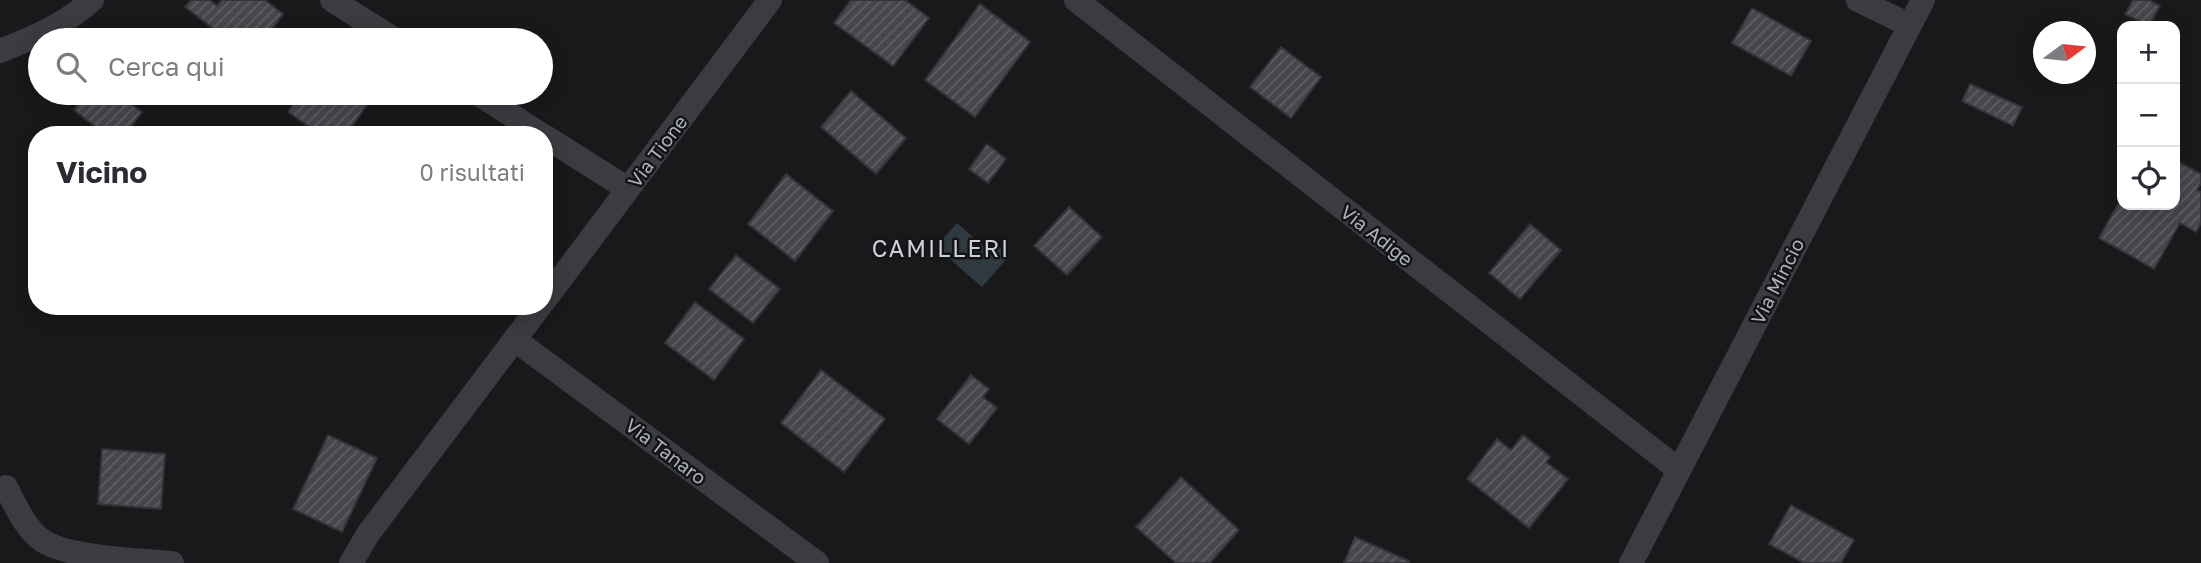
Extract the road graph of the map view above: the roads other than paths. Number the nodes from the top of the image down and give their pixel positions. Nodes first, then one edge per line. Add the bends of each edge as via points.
1 (92, 0) edge
2 (332, 0) edge
3 (770, 0) edge
4 (1076, 0) edge
5 (1858, 0) edge
6 (1923, 0) edge
7 (1909, 25) junction
8 (51, 28) edge
9 (376, 28) edge
10 (28, 38) edge
11 (0, 51) edge
12 (496, 105) edge
13 (529, 126) edge
14 (553, 141) edge
15 (628, 190) junction
16 (553, 289) edge
17 (533, 315) edge
18 (515, 340) junction
19 (1679, 470) junction
20 (6, 488) dead end
21 (172, 563) edge
22 (351, 563) edge
23 (817, 563) edge
24 (1631, 563) edge

1 - 8 street
2 - 9 street
3 - 15 street, Via Tione
4 - 19 street, Via Adige
5 - 7 street
6 - 7 street, Via Mincio
7 - 19 street, Via Mincio
10 - 11 street
12 - 13 street
14 - 15 street
15 - 16 street, Via Tione
17 - 18 street
18 - 22 street
18 - 23 street, Via Tanaro
19 - 24 street, Via Mincio
20 - 21 street via 44,541 92,555

